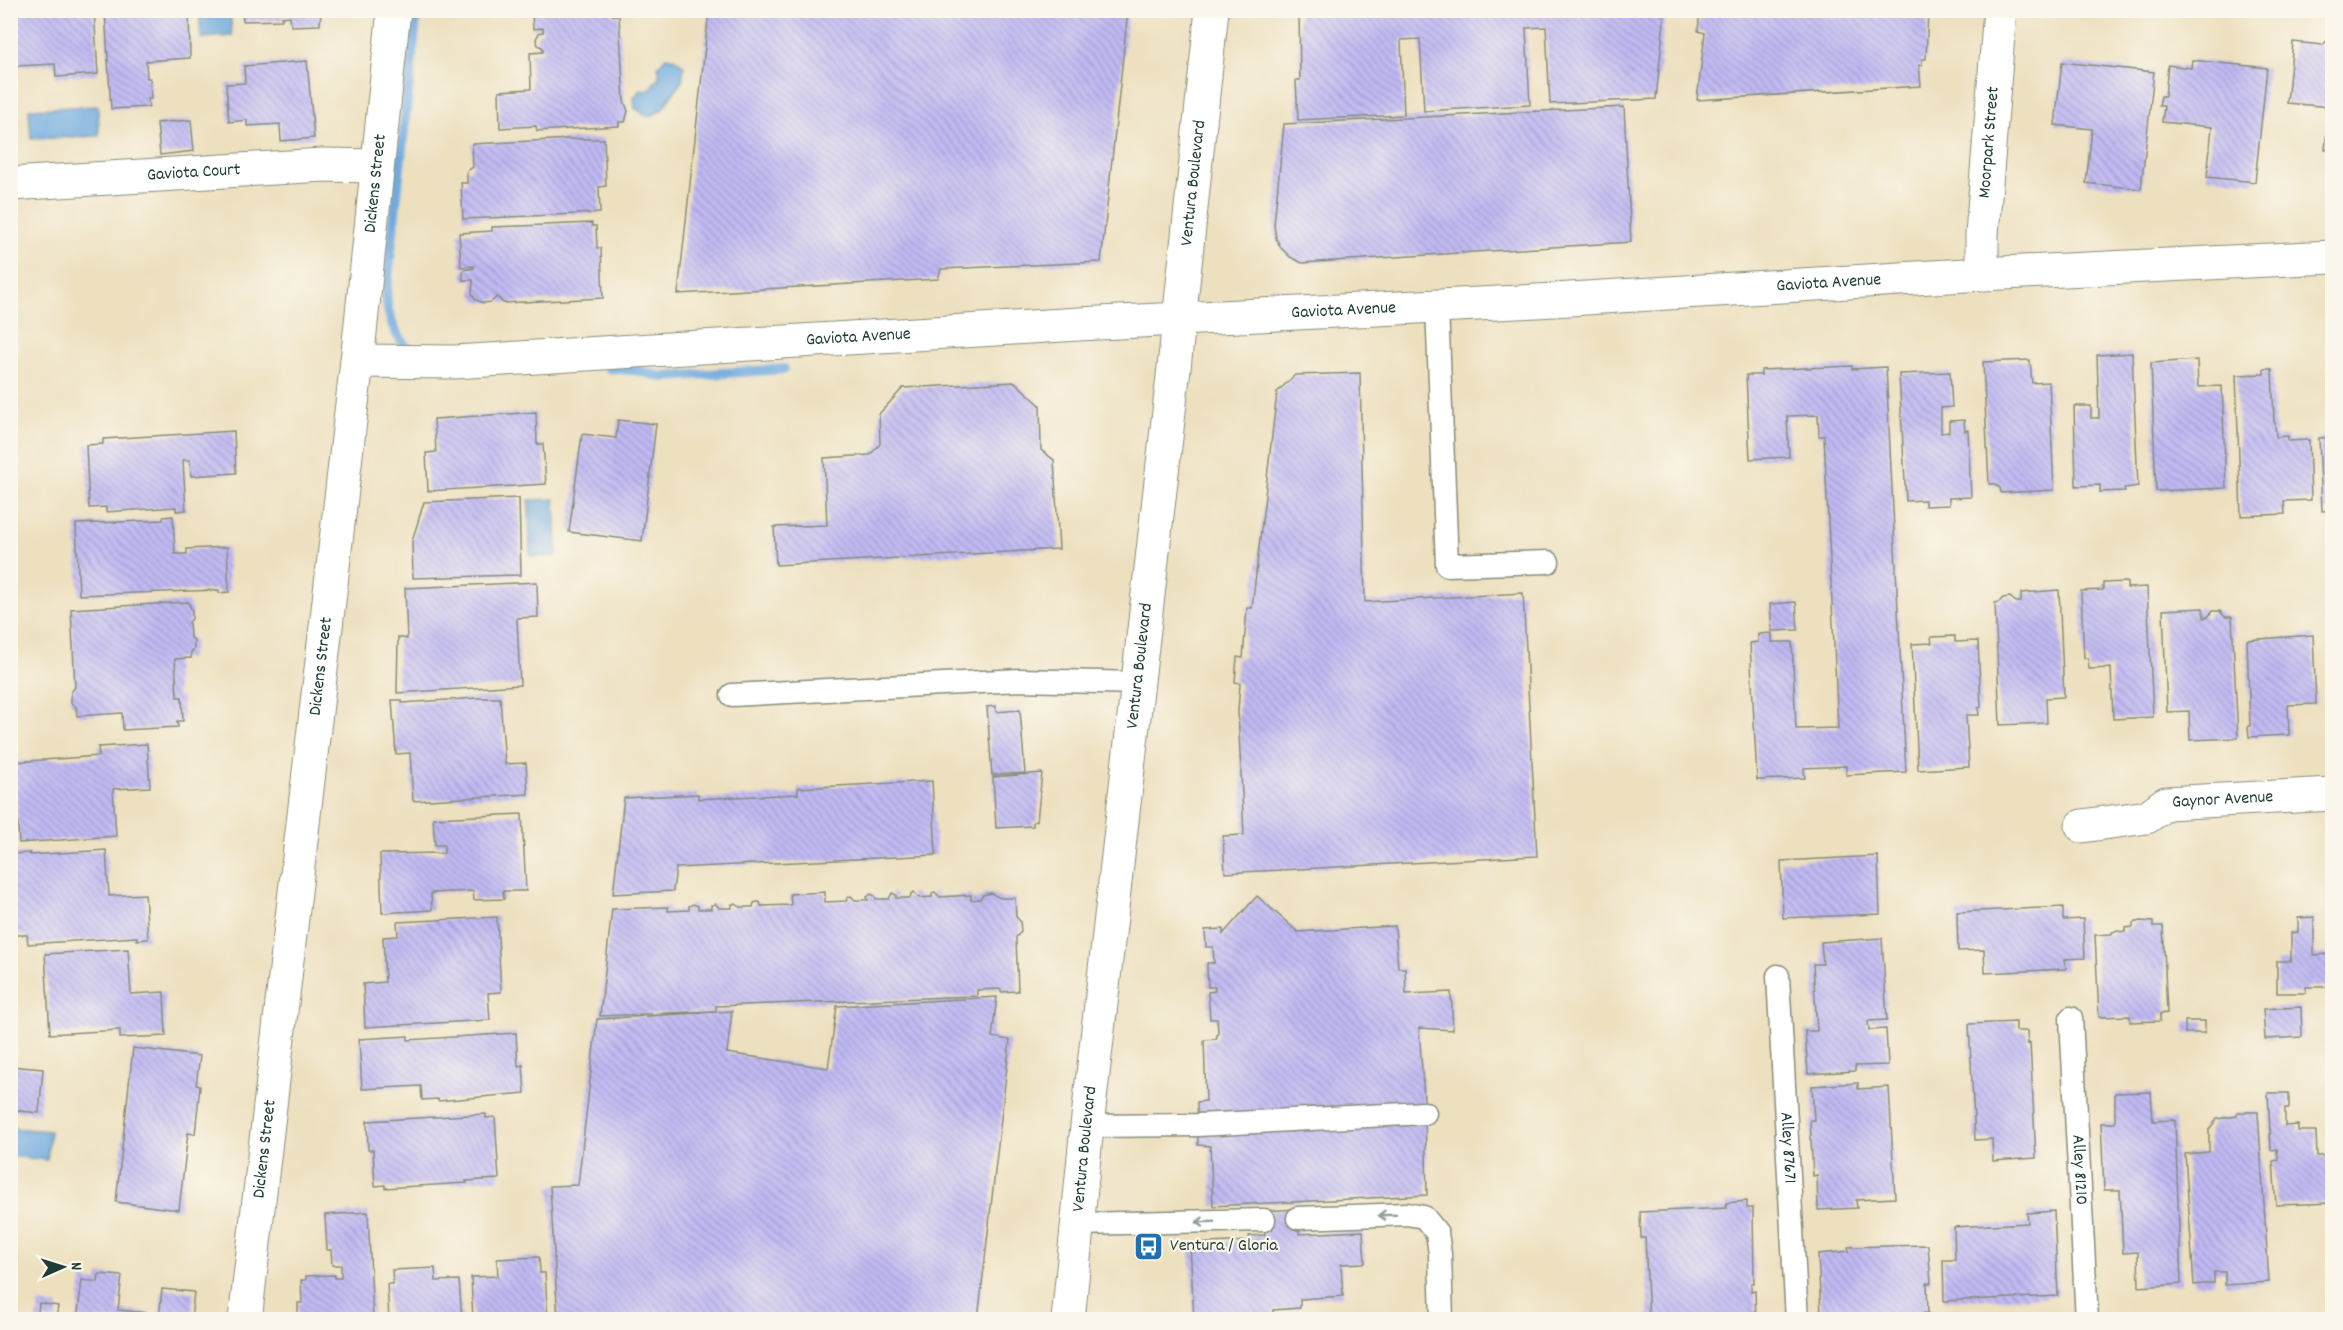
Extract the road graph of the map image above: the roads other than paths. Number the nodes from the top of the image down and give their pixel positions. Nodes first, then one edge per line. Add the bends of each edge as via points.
1 (394, 10) edge
2 (1212, 10) edge
3 (2000, 10) edge
4 (377, 166) junction
5 (10, 184) edge
6 (2332, 257) edge
7 (1982, 274) junction
8 (1437, 306) junction
9 (1178, 319) junction
10 (357, 361) junction
11 (1548, 562) dead end
12 (1138, 682) junction
13 (732, 695) dead end
14 (2332, 794) edge
15 (2082, 826) dead end
16 (1778, 976) dead end
17 (2071, 1018) dead end
18 (1425, 1113) dead end
19 (1087, 1126) junction
20 (1298, 1218) dead end
21 (1264, 1220) dead end
22 (1077, 1224) junction
23 (245, 1320) edge
24 (1068, 1320) edge
25 (1443, 1320) edge
26 (1797, 1320) edge
27 (2087, 1320) edge

1 - 4 street, Dickens Street
2 - 9 street, Ventura Boulevard
3 - 7 street, Moorpark Street
4 - 5 street, Gaviota Court via 323,165
4 - 10 street, Dickens Street
6 - 7 street, Gaviota Avenue
7 - 8 street, Gaviota Avenue
8 - 9 street, Gaviota Avenue
8 - 11 lane via 1447,565
9 - 10 street, Gaviota Avenue via 454,362
9 - 12 street, Ventura Boulevard
10 - 23 street, Dickens Street
12 - 13 lane via 1020,680
12 - 19 street, Ventura Boulevard
14 - 15 street, Gaynor Avenue via 2166,803 2147,817
16 - 26 lane, Alley 87671
17 - 27 lane, Alley 81210
18 - 19 lane via 1198,1125
19 - 22 street, Ventura Boulevard
25 -> 20 lane via 1437,1233 1424,1217 1407,1214
21 -> 22 lane
22 - 24 street, Ventura Boulevard

